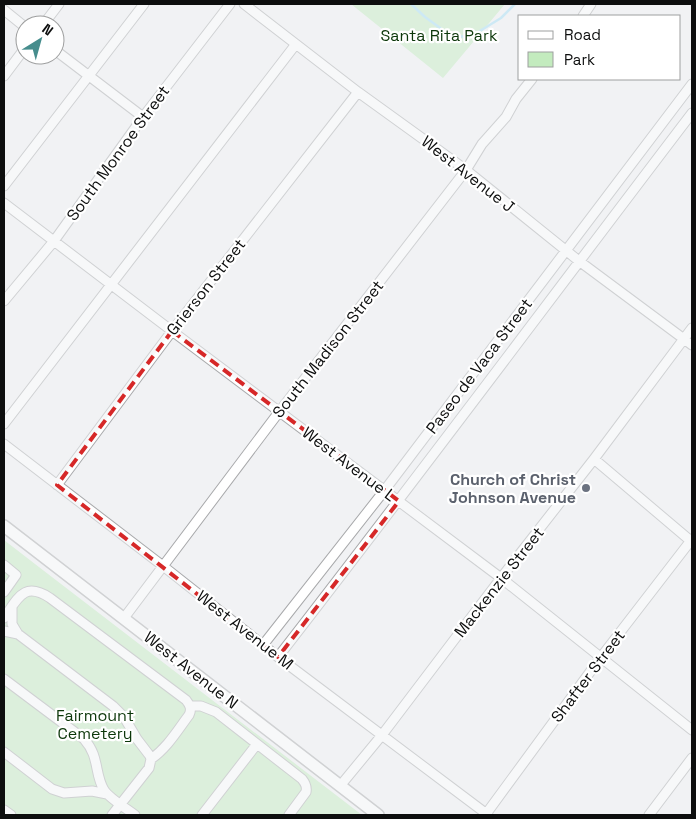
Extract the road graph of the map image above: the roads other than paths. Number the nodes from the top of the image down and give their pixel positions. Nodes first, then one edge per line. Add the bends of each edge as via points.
1 (59, 4) edge
2 (144, 4) edge
3 (230, 4) edge
4 (244, 4) edge
5 (591, 4) edge
6 (4, 10) edge
7 (51, 15) edge
8 (584, 15) edge
9 (15, 19) edge
10 (296, 44) junction
11 (65, 58) edge
12 (15, 61) edge
13 (4, 76) edge
14 (88, 76) junction
15 (531, 80) edge
16 (692, 84) edge
17 (358, 92) junction
18 (692, 113) edge
19 (143, 117) junction
20 (466, 170) junction
21 (4, 186) edge
22 (4, 203) edge
23 (54, 241) junction
24 (566, 251) junction
25 (578, 261) junction
26 (111, 284) junction
27 (4, 301) edge
28 (692, 328) edge
29 (172, 331) junction
30 (688, 342) edge
31 (279, 412) junction
32 (4, 424) edge
33 (4, 444) edge
34 (594, 459) junction
35 (57, 485) junction
36 (384, 491) junction
37 (398, 501) junction
38 (4, 526) edge
39 (692, 541) edge
40 (4, 566) edge
41 (163, 566) junction
42 (501, 578) junction
43 (4, 592) edge
44 (12, 607) junction
45 (4, 618) edge
46 (124, 618) junction
47 (4, 631) edge
48 (18, 634) junction
49 (263, 645) junction
50 (278, 657) junction
51 (601, 658) junction
52 (4, 680) edge
53 (190, 706) junction
54 (692, 730) edge
55 (382, 735) junction
56 (257, 744) junction
57 (4, 752) edge
58 (692, 758) edge
59 (151, 759) junction
60 (340, 786) junction
61 (108, 794) junction
62 (121, 804) junction
63 (4, 810) edge
64 (487, 814) edge
65 (11, 815) edge
66 (112, 815) edge
67 (135, 815) edge
68 (202, 815) edge
69 (289, 815) edge
70 (377, 815) edge
71 (649, 815) edge

1 - 7 street
2 - 14 street
3 - 19 street, South Monroe Street
4 - 10 street, West Avenue J
5 - 8 street
6 - 9 street
10 - 17 street, West Avenue J
10 - 26 street
11 - 14 street
12 - 13 street
14 - 19 street
14 - 21 street
15 - 20 street, South Madison Street
16 - 24 street, Paseo de Vaca Street
17 - 20 street, West Avenue J
17 - 29 street, Grierson Street
18 - 25 street, Paseo de Vaca Street
19 - 23 street, South Monroe Street
20 - 24 street, West Avenue J
20 - 31 street, South Madison Street
22 - 23 street, West Avenue L
23 - 26 street, West Avenue L
23 - 27 street, South Monroe Street
24 - 25 street, West Avenue J
24 - 36 street, Paseo de Vaca Street
25 - 30 street, West Avenue J
25 - 37 street, Paseo de Vaca Street
26 - 29 street, West Avenue L
26 - 32 street
28 - 30 street, Mackenzie Street
29 - 31 street, West Avenue L
29 - 35 street, Grierson Street
30 - 34 street, Mackenzie Street
31 - 36 street, West Avenue L
31 - 41 street, South Madison Street
33 - 35 street, West Avenue M
34 - 39 street
34 - 42 street, Mackenzie Street
35 - 41 street, West Avenue M
36 - 37 street, West Avenue L
36 - 49 street, Paseo de Vaca Street
37 - 42 street, West Avenue L
37 - 50 street, Paseo de Vaca Street
38 - 46 main road, West Avenue N
39 - 51 street, Shafter Street
40 - 43 street via 16,575
41 - 46 street, South Madison Street
41 - 49 street, West Avenue M
42 - 51 street, West Avenue L
42 - 55 street, Mackenzie Street
44 - 45 street
44 - 48 street via 12,624
44 - 53 street via 24,593 39,591
46 - 60 main road, West Avenue N
47 - 48 street
48 - 59 street via 113,706 124,717
49 - 50 street, West Avenue M
50 - 55 street, West Avenue M
51 - 54 street, West Avenue L
51 - 64 street, Shafter Street
52 - 61 street via 90,746 100,782
53 - 56 street via 216,712
53 - 59 street via 189,715 172,739
55 - 60 street, Mackenzie Street
55 - 64 street, West Avenue M
56 - 68 street
56 - 69 street via 306,783 306,792
57 - 61 street via 52,789 64,793 92,791
58 - 71 street
59 - 62 street via 149,768
60 - 70 main road, West Avenue N
61 - 62 street
62 - 66 street
62 - 67 street
63 - 65 street

